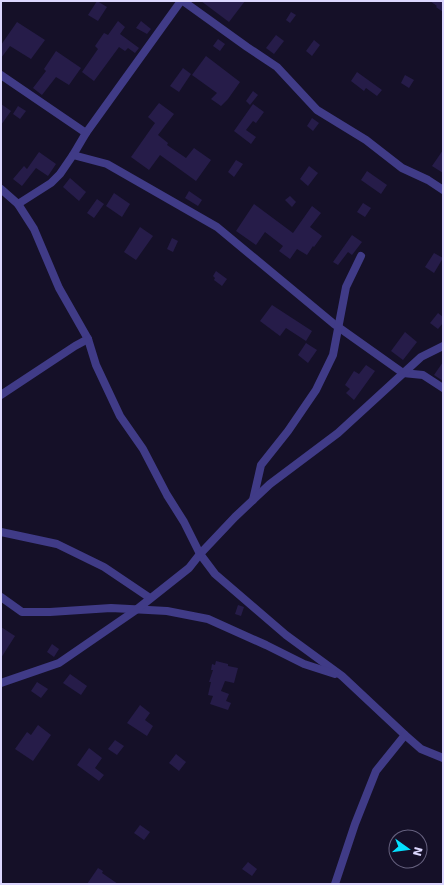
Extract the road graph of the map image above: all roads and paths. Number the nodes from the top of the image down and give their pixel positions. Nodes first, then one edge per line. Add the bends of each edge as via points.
1 (182, 1) edge
2 (1, 75) edge
3 (86, 133) junction
4 (72, 155) junction
5 (1, 189) edge
6 (443, 190) edge
7 (18, 204) junction
8 (361, 256) dead end
9 (338, 327) junction
10 (88, 339) junction
11 (443, 346) edge
12 (403, 373) junction
13 (443, 388) edge
14 (1, 395) edge
15 (253, 500) junction
16 (1, 532) edge
17 (200, 554) junction
18 (1, 597) edge
19 (150, 598) junction
20 (136, 610) junction
21 (342, 676) junction
22 (1, 684) edge
23 (405, 735) junction
24 (443, 758) edge
25 (335, 884) edge

1 - 3 street
1 - 6 street via 277,67 317,110 366,140 402,168
2 - 3 street
3 - 4 street
4 - 7 street via 51,183
4 - 9 street via 107,164 217,227
5 - 7 street
7 - 10 street via 34,229 59,288
8 - 9 street via 346,287
9 - 12 street
9 - 15 street via 333,355 316,390 261,465
10 - 14 street
10 - 17 street via 96,365 120,416 143,449
11 - 12 street via 421,358
12 - 13 street via 423,375
12 - 15 street via 338,433 270,484
15 - 17 street
16 - 19 street via 57,544 104,567
17 - 19 street via 189,568
17 - 21 street via 215,574 286,635
18 - 20 street via 22,612 111,608
19 - 20 street
20 - 21 street via 167,611 208,619 304,664
20 - 22 street via 59,663
21 - 23 street
23 - 24 street via 421,749
23 - 25 street via 376,771

